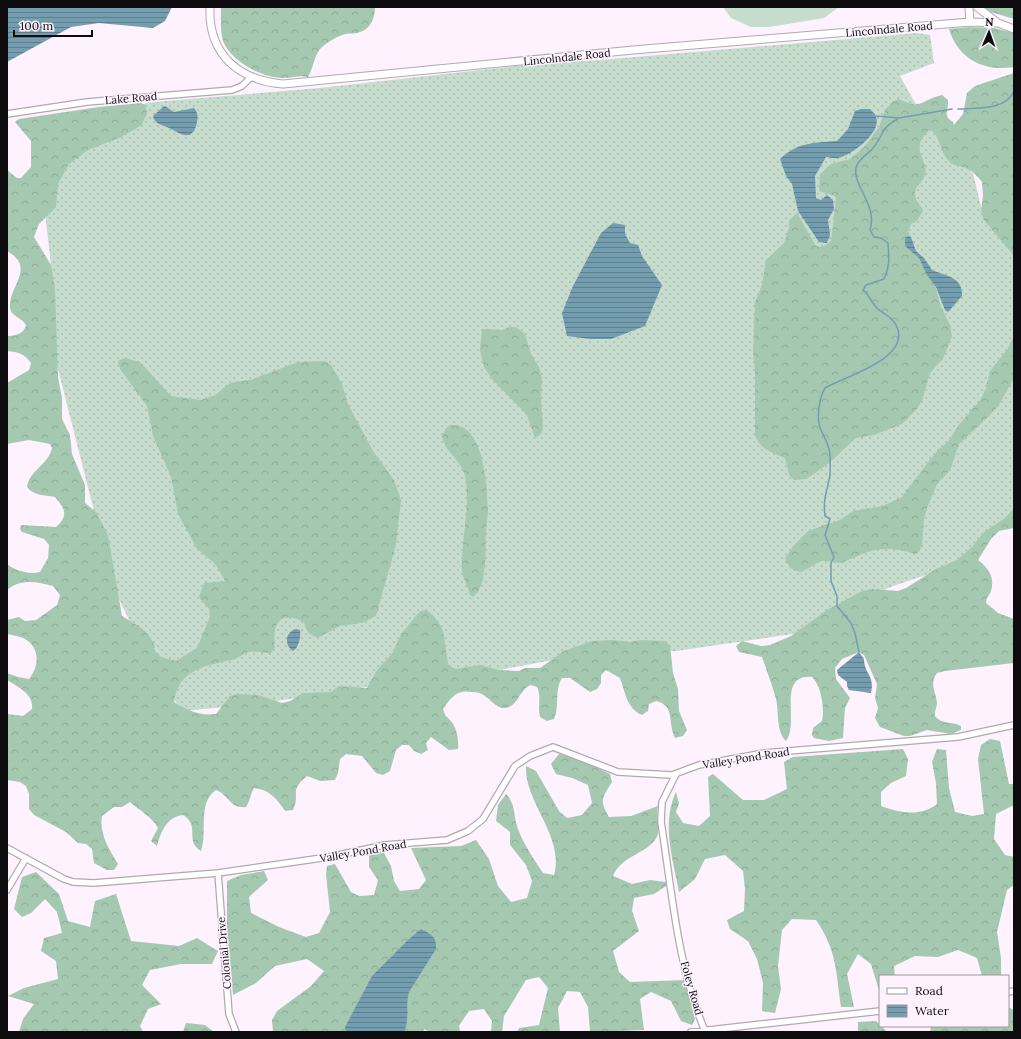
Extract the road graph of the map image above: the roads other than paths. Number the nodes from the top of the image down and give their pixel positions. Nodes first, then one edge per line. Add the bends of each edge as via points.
1 (210, 7) edge
2 (969, 7) edge
3 (977, 7) edge
4 (970, 22) junction
5 (998, 23) junction
6 (1014, 29) edge
7 (251, 77) junction
8 (7, 114) edge
9 (1014, 724) edge
10 (676, 774) junction
11 (7, 848) edge
12 (26, 858) junction
13 (218, 873) junction
14 (7, 890) edge
15 (879, 1011) edge
16 (705, 1031) junction
17 (236, 1032) edge
18 (692, 1032) edge

1 - 7 main road, Lincolndale Road via 211,26 220,50 230,63
2 - 4 main road
3 - 5 main road
4 - 5 main road, Lincolndale Road
4 - 7 main road, Lincolndale Road via 633,50 304,83 271,83
5 - 6 main road
7 - 8 street, Lake Road via 242,86 232,90 101,101
9 - 10 street, Valley Pond Road via 958,736 764,753 700,765
10 - 13 street, Valley Pond Road via 618,772 553,747 530,756 515,766 483,819 455,838 436,842 385,845 329,857
10 - 16 street, Foley Road via 662,802 662,822 686,972
11 - 12 street, Valley Pond Road
12 - 13 street, Valley Pond Road via 73,882 94,883
12 - 14 street
13 - 17 street, Colonial Drive via 229,1014
15 - 16 street
16 - 18 street

